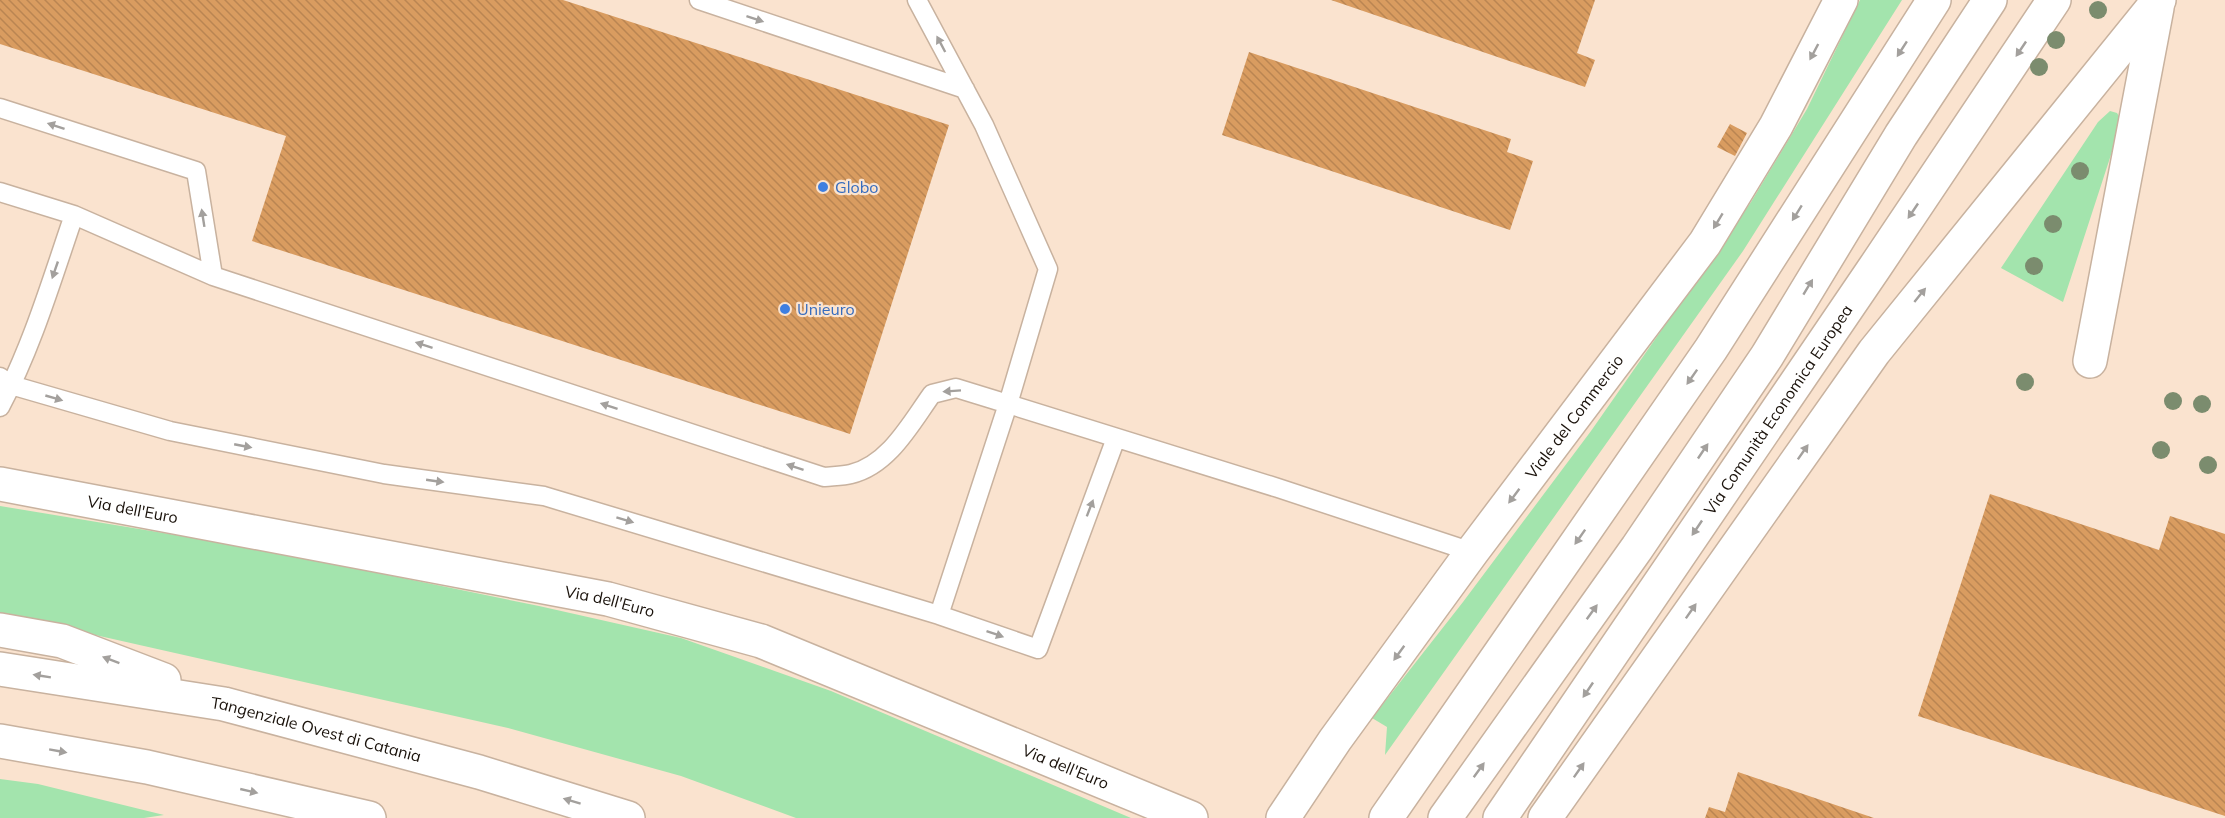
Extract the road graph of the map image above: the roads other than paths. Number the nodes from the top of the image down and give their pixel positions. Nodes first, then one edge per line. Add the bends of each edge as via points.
1 (699, 0) edge
2 (917, 0) edge
3 (1842, 0) edge
4 (1934, 0) edge
5 (1990, 0) edge
6 (2054, 0) edge
7 (2159, 2) edge
8 (965, 89) junction
9 (0, 108) edge
10 (0, 192) edge
11 (74, 215) junction
12 (213, 276) junction
13 (2090, 361) dead end
14 (6, 381) edge
15 (1008, 404) junction
16 (0, 406) edge
17 (1116, 438) junction
18 (0, 484) edge
19 (1472, 552) junction
20 (939, 615) junction
21 (0, 630) edge
22 (0, 669) edge
23 (224, 704) junction
24 (0, 741) edge
25 (369, 818) edge
26 (628, 818) edge
27 (1191, 818) edge
28 (1283, 818) edge
29 (1386, 818) edge
30 (1445, 818) edge
31 (1500, 818) edge
32 (1545, 818) edge

1 -> 8 lane
8 -> 2 lane
3 -> 19 main road, Viale del Commercio via 1776,126 1705,243
4 -> 29 main road via 1711,349
30 -> 5 main road via 1637,548 1767,356
6 -> 31 main road, Via Comunità Economica Europea
7 - 13 main road
32 -> 7 main road via 1874,352
8 - 15 lane via 1048,269
12 -> 9 lane via 196,171
10 - 11 lane
11 - 12 lane
11 -> 14 lane via 37,320
15 -> 12 lane via 956,388 932,394 880,460 853,474 824,477
14 - 16 lane
14 -> 20 lane via 181,433 384,474 544,496
15 - 17 lane
15 - 20 lane
17 - 19 lane
20 -> 17 lane via 1038,648
18 - 27 main road, Via dell'Euro via 608,598 694,621 760,641
19 -> 28 main road, Viale del Commercio
23 -> 21 main road via 62,641
23 -> 22 main road, Tangenziale Ovest di Catania
26 -> 23 main road, Tangenziale Ovest di Catania via 479,772
24 -> 25 main road via 147,768

